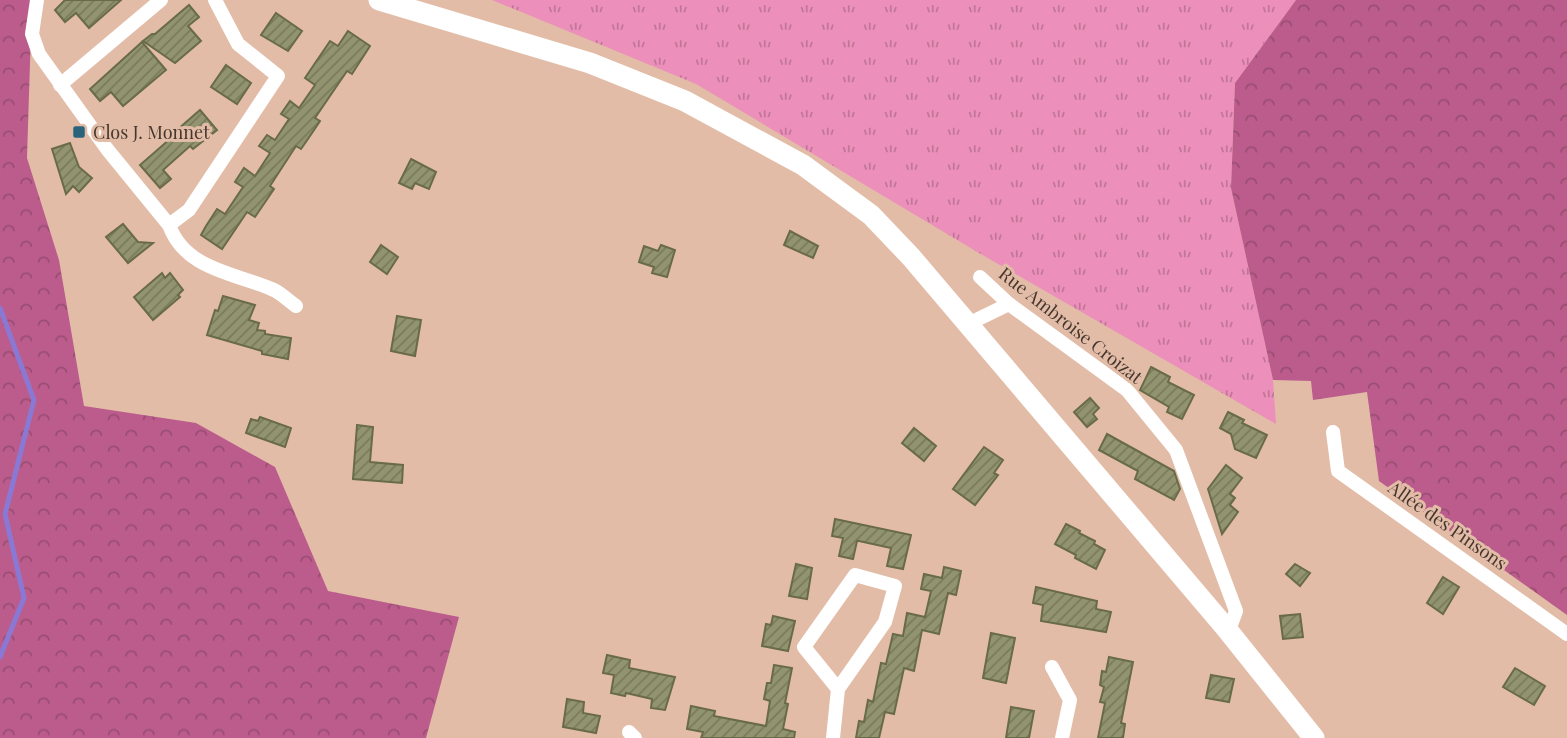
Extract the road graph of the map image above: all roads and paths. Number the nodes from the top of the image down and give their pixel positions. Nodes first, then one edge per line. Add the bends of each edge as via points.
1 (37, 0) edge
2 (161, 0) edge
3 (215, 0) edge
4 (379, 0) edge
5 (60, 85) junction
6 (169, 225) junction
7 (980, 277) dead end
8 (1009, 304) junction
9 (296, 306) dead end
10 (968, 324) junction
11 (1333, 432) dead end
12 (1225, 627) junction
13 (1567, 634) edge
14 (1052, 667) dead end
15 (838, 689) junction
16 (833, 738) edge
17 (1062, 738) edge
18 (1314, 738) edge

1 - 5 street via 32,34
2 - 5 street
3 - 6 street via 238,44 278,76 189,211
4 - 10 main road via 590,63 685,101 803,165 871,215
5 - 6 street
6 - 9 street via 187,253 212,269 276,291
7 - 8 street, Rue Ambroise Croizat
8 - 10 street
8 - 12 street, Rue Ambroise Croizat via 1127,390 1176,450 1236,611
10 - 12 main road
11 - 13 street, Allée des Pinsons via 1338,471
12 - 18 main road
14 - 17 street via 1070,699
15 - 15 street via 885,622 895,586 855,575 804,647
15 - 16 street

